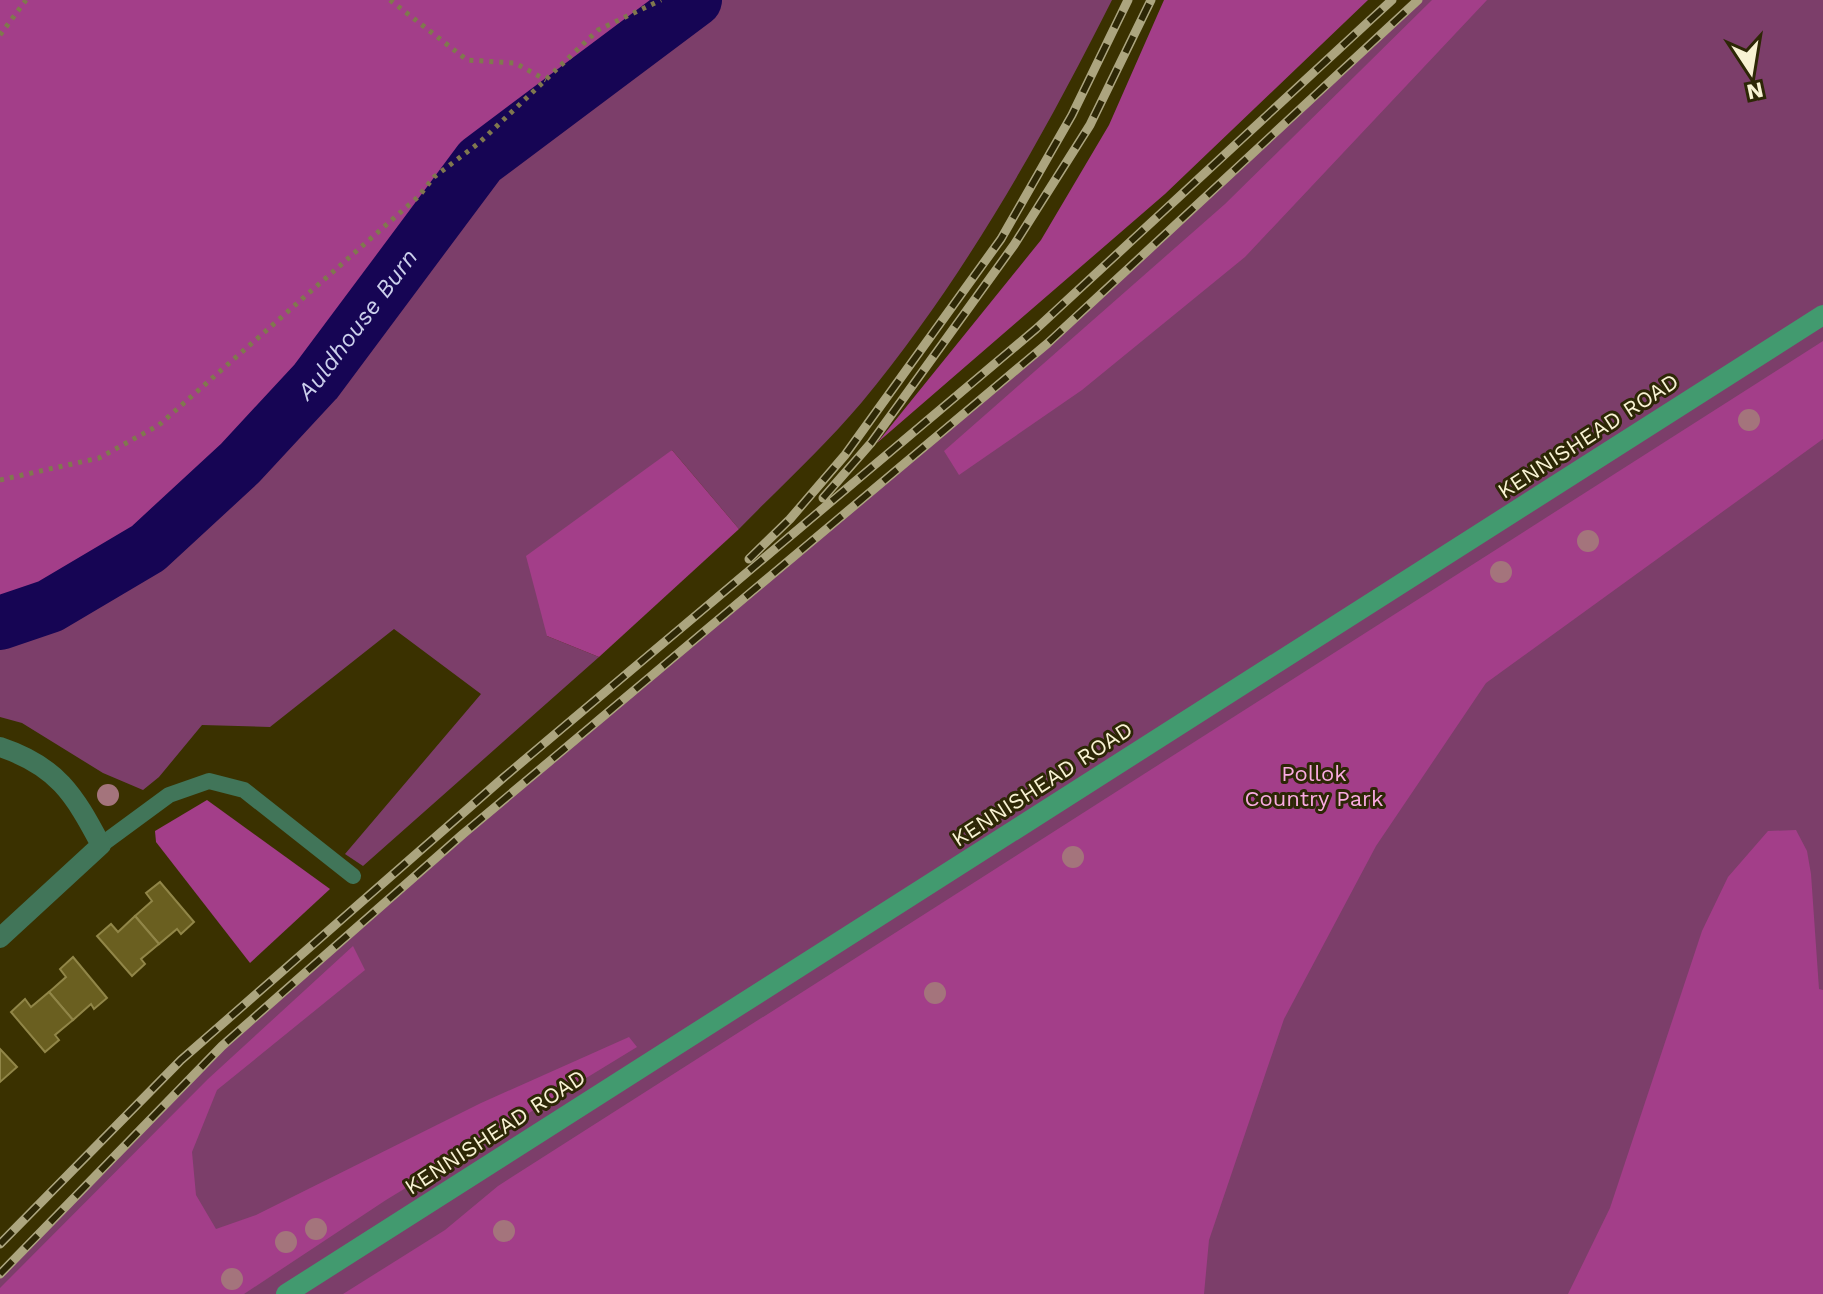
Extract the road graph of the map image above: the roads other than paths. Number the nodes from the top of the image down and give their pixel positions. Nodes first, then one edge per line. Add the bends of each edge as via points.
1 (1823, 315) edge
2 (0, 747) edge
3 (101, 845) junction
4 (353, 876) dead end
5 (0, 938) edge
6 (286, 1294) edge

1 - 6 street, KENNISHEAD ROAD
2 - 3 street via 56,775 76,798
3 - 4 lane via 169,795 209,781 244,790
3 - 5 street

